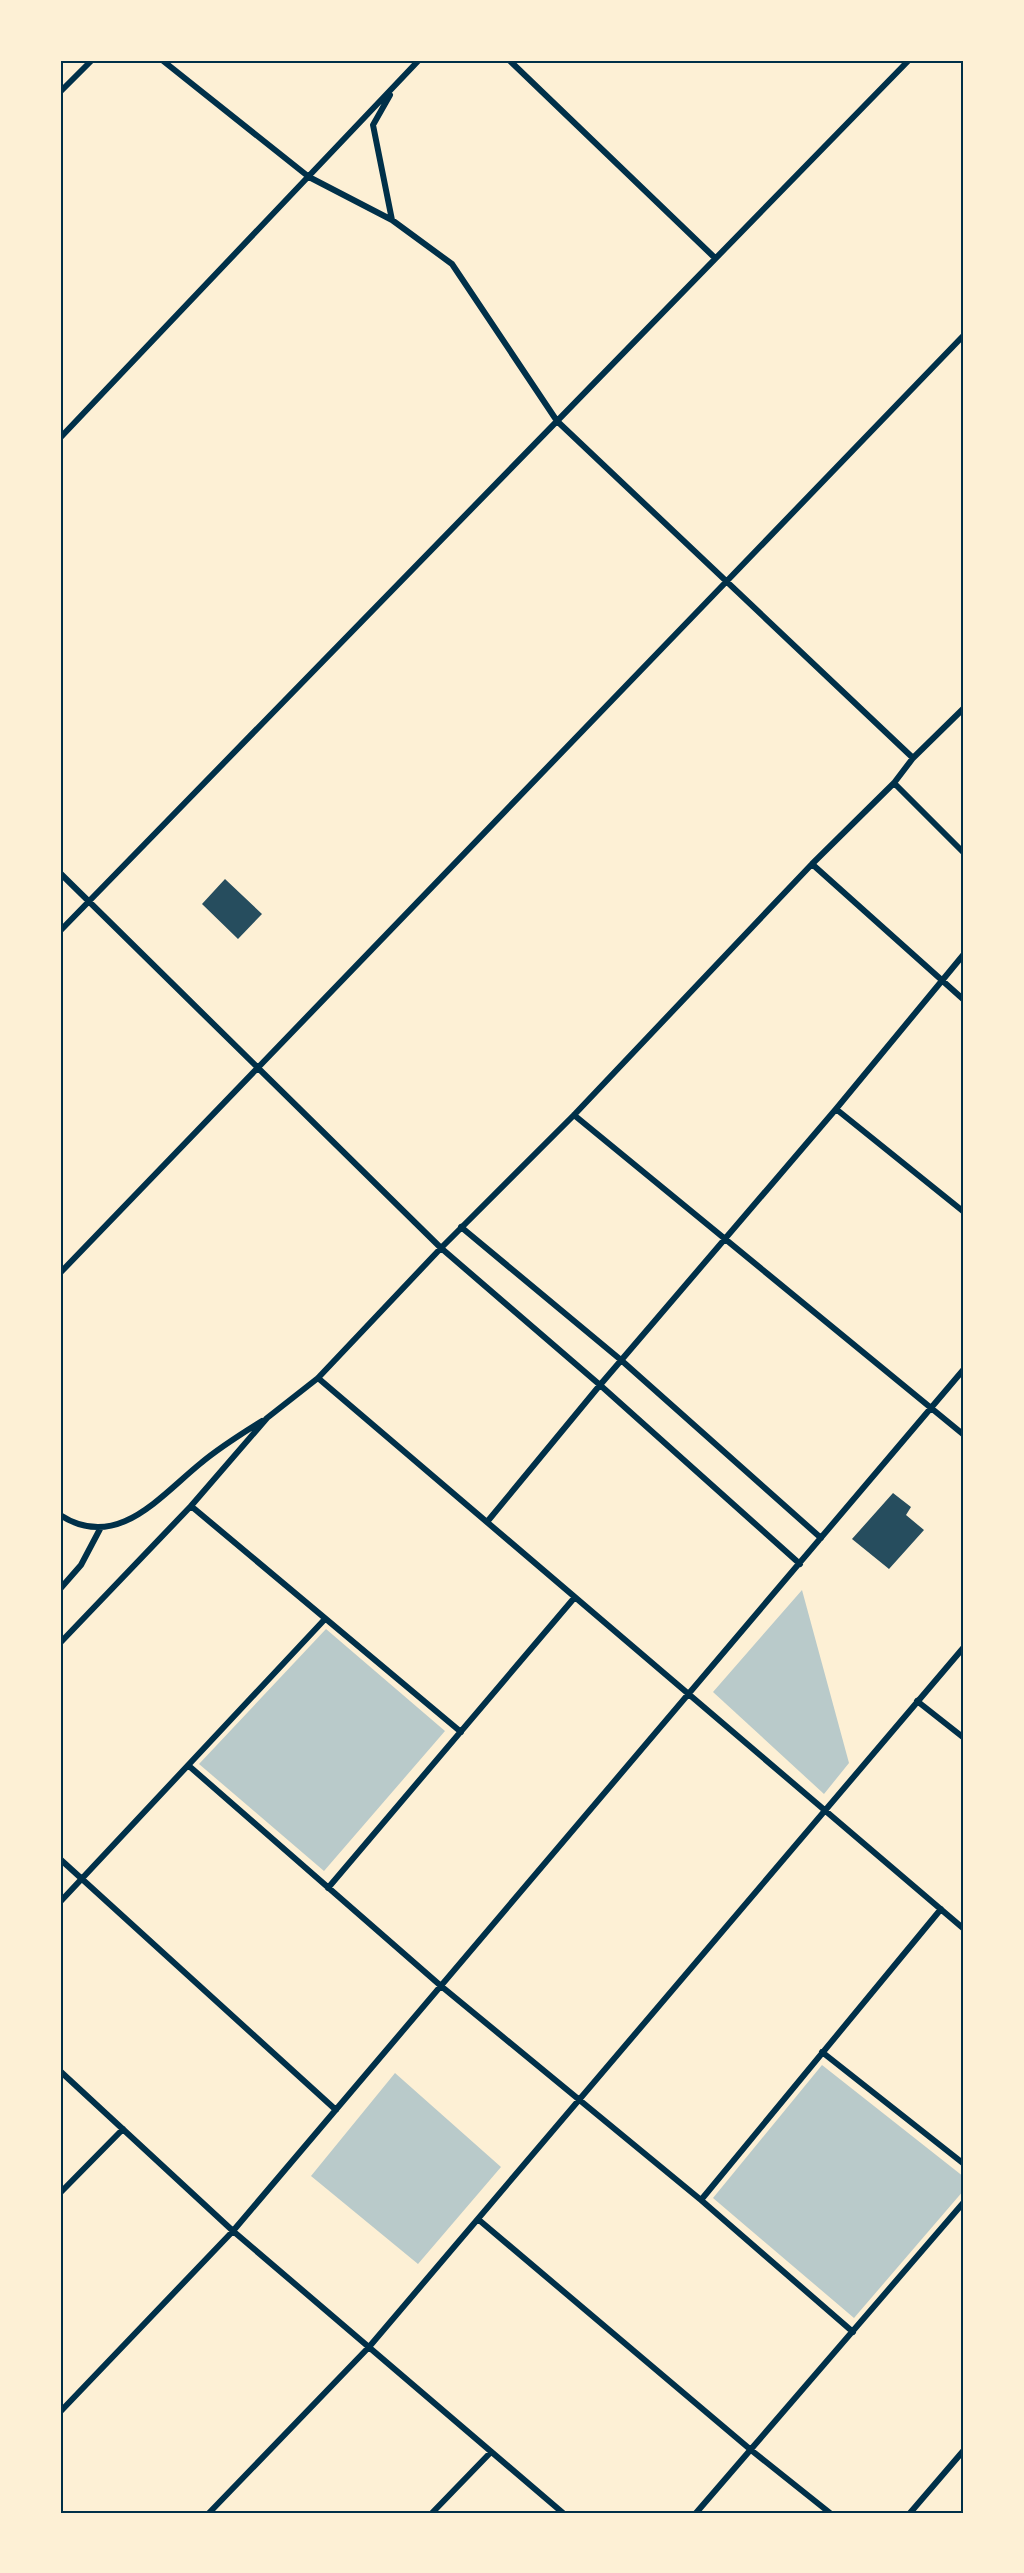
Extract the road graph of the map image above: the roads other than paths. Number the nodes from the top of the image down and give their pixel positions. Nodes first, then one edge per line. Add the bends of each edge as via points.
1 (92, 60) edge
2 (162, 60) edge
3 (419, 60) edge
4 (509, 60) edge
5 (909, 60) edge
6 (395, 85) junction
7 (60, 92) edge
8 (309, 177) junction
9 (392, 220) junction
10 (715, 258) junction
11 (964, 335) edge
12 (557, 421) junction
13 (60, 438) edge
14 (726, 583) junction
15 (964, 708) edge
16 (913, 758) junction
17 (894, 783) junction
18 (964, 853) edge
19 (812, 864) junction
20 (60, 873) edge
21 (89, 902) junction
22 (60, 931) edge
23 (964, 954) edge
24 (940, 981) junction
25 (964, 1000) edge
26 (260, 1067) junction
27 (836, 1109) junction
28 (574, 1115) junction
29 (964, 1212) edge
30 (462, 1227) junction
31 (725, 1239) junction
32 (441, 1248) junction
33 (60, 1273) edge
34 (621, 1360) junction
35 (964, 1369) edge
36 (318, 1378) junction
37 (600, 1385) junction
38 (930, 1408) junction
39 (267, 1418) junction
40 (964, 1435) edge
41 (191, 1506) junction
42 (60, 1515) edge
43 (487, 1522) junction
44 (100, 1529) junction
45 (821, 1539) junction
46 (800, 1564) junction
47 (60, 1589) edge
48 (575, 1597) junction
49 (325, 1619) junction
50 (60, 1643) edge
51 (964, 1647) edge
52 (689, 1695) junction
53 (917, 1701) junction
54 (461, 1731) junction
55 (964, 1738) edge
56 (189, 1766) junction
57 (824, 1809) junction
58 (60, 1859) edge
59 (81, 1880) junction
60 (328, 1888) junction
61 (60, 1902) edge
62 (941, 1909) junction
63 (964, 1929) edge
64 (441, 1986) junction
65 (822, 2052) junction
66 (60, 2071) edge
67 (580, 2101) junction
68 (336, 2110) junction
69 (123, 2129) junction
70 (964, 2164) edge
71 (60, 2193) edge
72 (701, 2200) junction
73 (964, 2202) edge
74 (479, 2220) junction
75 (233, 2231) junction
76 (852, 2332) junction
77 (369, 2347) junction
78 (60, 2412) edge
79 (751, 2450) junction
80 (964, 2450) edge
81 (491, 2452) junction
82 (209, 2513) edge
83 (432, 2513) edge
84 (563, 2513) edge
85 (696, 2513) edge
86 (830, 2513) edge
87 (910, 2513) edge

1 - 7 street
2 - 8 street
3 - 6 street
4 - 10 street
5 - 10 street
6 - 8 street
6 - 9 street via 373,125
8 - 9 street
8 - 13 street
9 - 12 street via 452,264
10 - 12 street
11 - 14 street
12 - 14 street
12 - 21 street
14 - 16 street
14 - 26 street
15 - 16 street
16 - 17 street
17 - 18 street
17 - 19 street
19 - 24 street
19 - 28 street
20 - 21 street
21 - 22 street
21 - 26 street
23 - 24 street
24 - 25 street
24 - 27 street
26 - 32 street
26 - 33 street
27 - 29 street
27 - 31 street
28 - 30 street
28 - 31 street
30 - 32 street
30 - 34 street
31 - 34 street
31 - 38 street
32 - 36 street
32 - 37 street
34 - 37 street
34 - 45 street
35 - 38 street
36 - 39 street
36 - 43 street
37 - 43 street
37 - 46 street
38 - 40 street
38 - 45 street
39 - 41 street
39 - 44 street via 217,1450 145,1511
41 - 49 street
41 - 50 street
42 - 44 street via 70,1522
43 - 48 street
44 - 47 street via 81,1565
45 - 46 street
46 - 52 street
48 - 52 street
48 - 54 street
49 - 54 street
49 - 56 street
51 - 53 street
52 - 57 street
52 - 64 street
53 - 55 street
53 - 57 street
54 - 60 street
56 - 59 street
56 - 60 street
57 - 62 street
57 - 67 street
58 - 59 street
59 - 61 street
59 - 68 street
60 - 64 street
62 - 63 street
62 - 65 street
64 - 67 street
64 - 68 street
65 - 70 street
65 - 72 street
66 - 69 street
67 - 72 street
67 - 74 street
68 - 75 street
69 - 71 street
69 - 75 street
72 - 76 street
73 - 76 street
74 - 77 street
74 - 79 street
75 - 77 street
75 - 78 street
76 - 79 street
77 - 81 street
77 - 82 street
79 - 85 street
79 - 86 street
80 - 87 street
81 - 83 street
81 - 84 street

